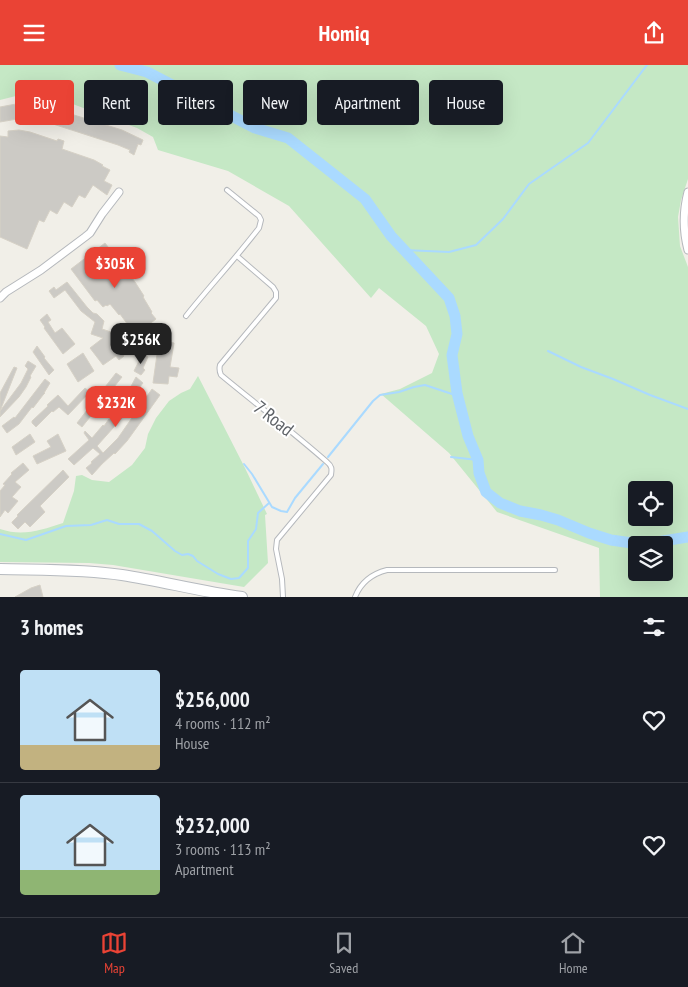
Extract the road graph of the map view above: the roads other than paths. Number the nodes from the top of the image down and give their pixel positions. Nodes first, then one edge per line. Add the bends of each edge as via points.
1 (227, 190) dead end
2 (119, 192) dead end
3 (688, 192) edge
4 (688, 249) edge
5 (238, 256) junction
6 (0, 298) edge
7 (186, 316) dead end
8 (0, 569) edge
9 (555, 570) dead end
10 (242, 597) edge
11 (282, 597) edge
12 (355, 597) edge

1 - 5 lane via 260,220 259,228
2 - 6 street via 86,237
3 - 4 street via 684,229
5 - 7 lane
5 - 11 lane, 7 Road via 273,287 276,298 220,365 219,372 332,468 331,475 277,539
8 - 10 main road via 122,575
9 - 12 lane via 387,570 368,578

